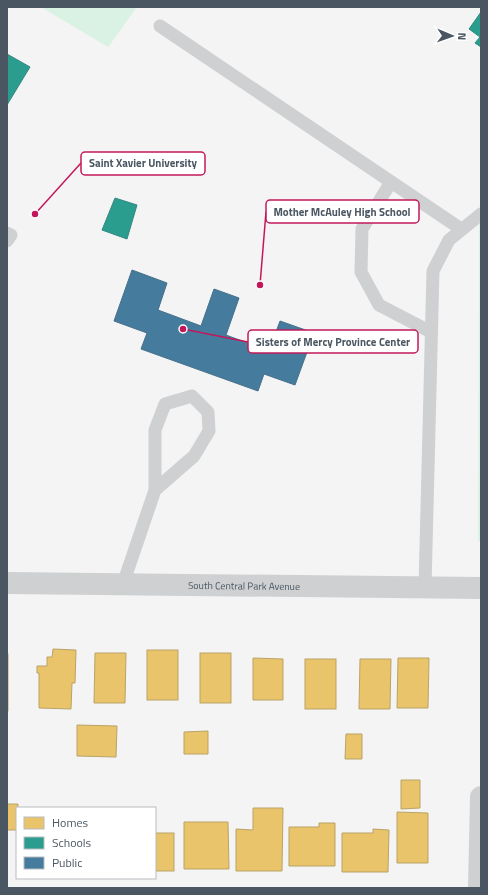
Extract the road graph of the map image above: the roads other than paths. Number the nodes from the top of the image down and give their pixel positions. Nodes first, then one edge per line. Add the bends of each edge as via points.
1 (160, 26) dead end
2 (391, 182) junction
3 (481, 214) edge
4 (461, 229) junction
5 (7, 233) edge
6 (7, 241) edge
7 (431, 332) junction
8 (155, 490) junction
9 (7, 583) edge
10 (123, 584) junction
11 (425, 587) junction
12 (481, 588) edge
13 (481, 797) edge
14 (479, 888) edge

1 - 2 lane
2 - 4 lane
2 - 7 lane via 362,229 361,272 379,305
3 - 4 lane
4 - 7 lane via 449,240 433,271
5 - 6 lane via 11,235
7 - 11 lane
8 - 8 lane via 155,430 165,404 192,396 208,412 209,431 194,456
8 - 10 lane
9 - 10 street, South Central Park Avenue
10 - 11 street, South Central Park Avenue
11 - 12 street, South Central Park Avenue
13 - 14 street

